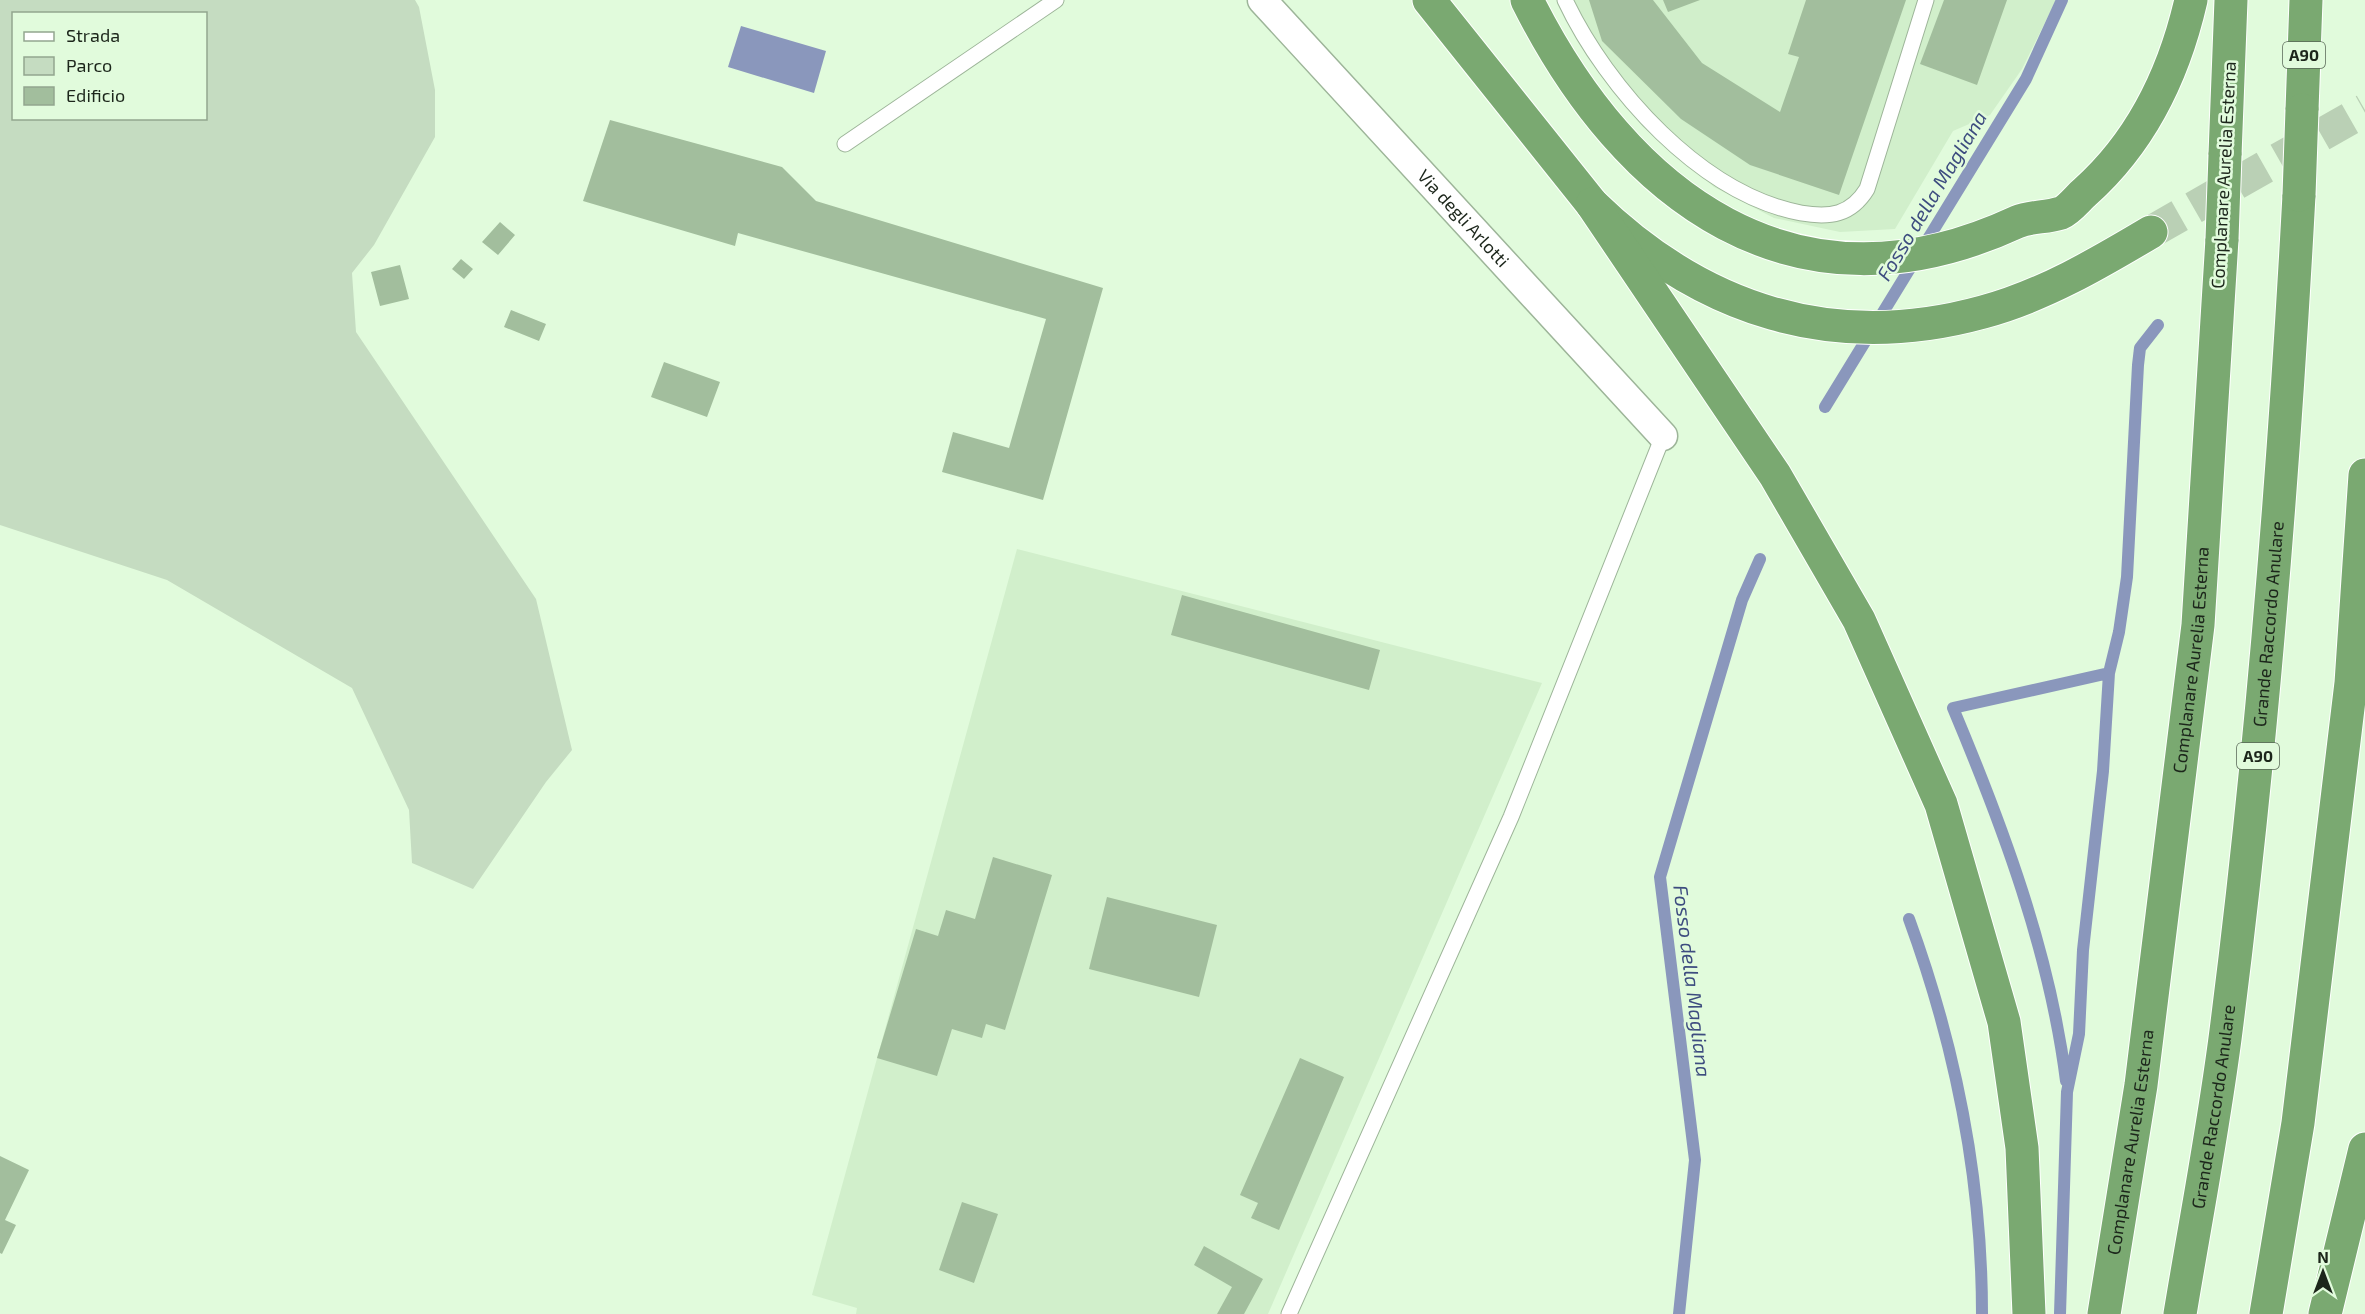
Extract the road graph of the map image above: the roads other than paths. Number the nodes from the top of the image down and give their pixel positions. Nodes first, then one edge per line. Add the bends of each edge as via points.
1 (1056, 0) edge
2 (1262, 0) edge
3 (1429, 0) edge
4 (1527, 0) edge
5 (1565, 0) edge
6 (1926, 0) edge
7 (2191, 0) edge
8 (2231, 0) edge
9 (2306, 0) edge
10 (845, 144) dead end
11 (1592, 204) junction
12 (2151, 232) tunnel mouth
13 (1664, 436) joint
14 (2365, 475) edge
15 (2365, 1149) edge
16 (1289, 1314) edge
17 (2029, 1314) edge
18 (2104, 1314) edge
19 (2180, 1314) edge
20 (2266, 1314) edge
21 (2325, 1314) edge

1 - 10 lane
2 - 13 street, Via degli Arlotti
3 - 11 highway
4 - 7 highway via 1552,47 1601,118 1658,178 1690,204 1728,227 1785,249 1831,258 1874,259 1931,252 1983,238 2027,217 2062,213 2116,164 2158,99
5 - 6 lane via 1602,65 1659,130 1712,175 1756,200 1797,212 1830,215 1851,208 1867,189
8 - 18 highway, Complanare Aurelia Esterna, bridge via 2222,239 2198,625 2143,1073
9 - 19 highway, Grande Raccordo Anulare / A90, bridge via 2286,433 2267,670 2227,1026
11 - 12 highway via 1683,276 1751,307 1826,326 1902,327 1985,312 2067,279
11 - 17 highway via 1775,475 1859,620 1941,804 2004,1022 2022,1148
13 - 16 lane via 1511,817
14 - 20 highway via 2351,684 2298,1123
15 - 21 highway

